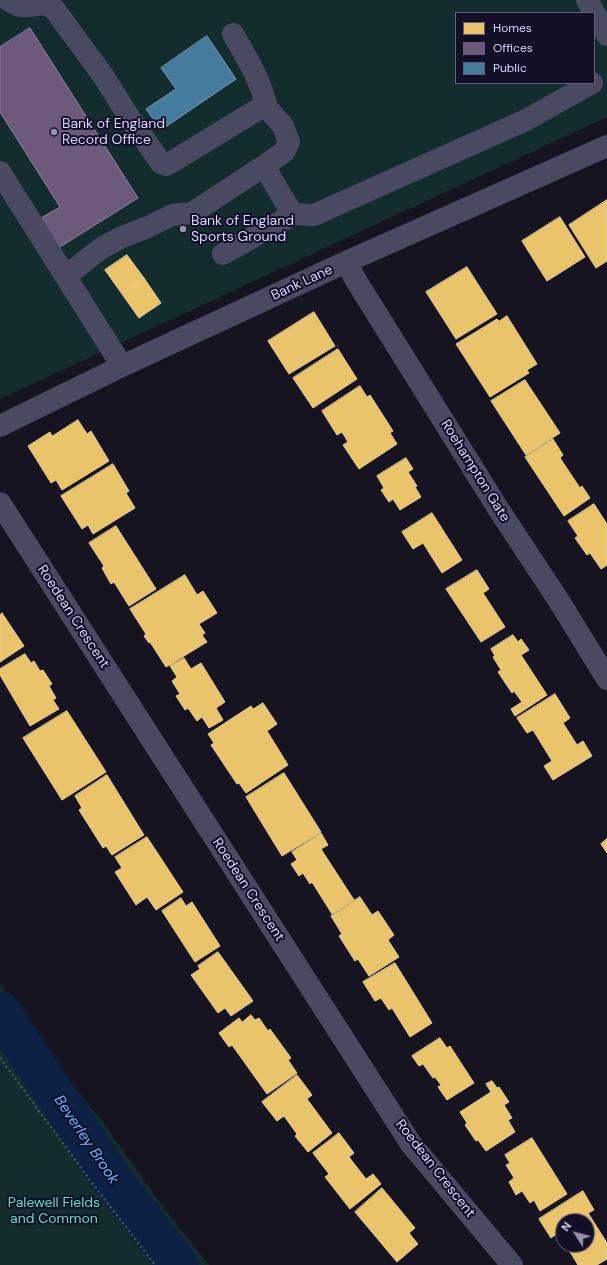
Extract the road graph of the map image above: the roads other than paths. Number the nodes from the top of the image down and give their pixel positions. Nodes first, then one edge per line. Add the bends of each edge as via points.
1 (8, 0) edge
2 (587, 0) edge
3 (594, 12) edge
4 (595, 14) edge
5 (233, 34) dead end
6 (607, 35) edge
7 (607, 75) edge
8 (595, 82) edge
9 (591, 84) edge
10 (268, 108) junction
11 (607, 146) edge
12 (264, 166) junction
13 (0, 172) edge
14 (294, 214) junction
15 (223, 254) dead end
16 (346, 262) junction
17 (66, 276) junction
18 (122, 366) junction
19 (0, 426) edge
20 (0, 503) edge
21 (607, 679) edge
22 (512, 1265) edge

1 - 10 street via 18,6 41,4 55,10 104,77 161,164 170,163 257,110
2 - 3 street
4 - 6 street
5 - 10 street via 252,67
7 - 8 street
9 - 14 street via 526,120 314,215
10 - 12 street via 282,126 289,142 284,152
11 - 16 street, Bank Lane
12 - 14 street
12 - 17 street via 192,213 172,215 100,249
13 - 17 street
14 - 15 street
16 - 18 street, Bank Lane
16 - 21 street, Roehampton Gate
17 - 18 street
18 - 19 street, Bank Lane
20 - 22 street, Roedean Crescent via 411,1144

